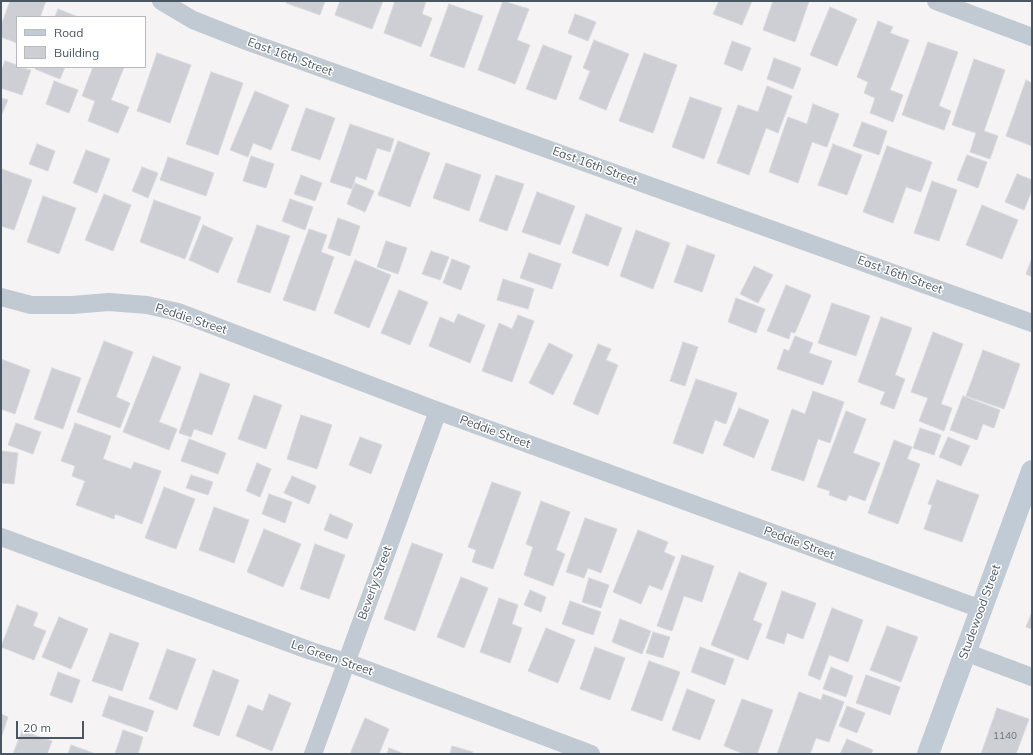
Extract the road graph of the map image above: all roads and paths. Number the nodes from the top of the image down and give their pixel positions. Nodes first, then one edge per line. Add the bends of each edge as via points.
1 (161, 1) edge
2 (936, 1) edge
3 (1032, 37) edge
4 (1, 297) edge
5 (1032, 323) edge
6 (438, 412) junction
7 (1032, 471) edge
8 (1, 537) edge
9 (981, 609) junction
10 (965, 652) junction
11 (346, 662) junction
12 (1032, 677) edge
13 (313, 754) edge
14 (592, 754) edge
15 (928, 754) edge

1 - 5 street, East 16th Street via 193,20 249,42
2 - 3 street
4 - 6 street, Peddie Street via 31,305 108,302 147,305 178,312
6 - 9 street, Peddie Street
6 - 11 street, Beverly Street
7 - 9 main road, Studewood Street
8 - 11 street, Le Green Street
9 - 10 main road, Studewood Street
10 - 12 street
10 - 15 main road, Studewood Street
11 - 13 street, Beverly Street
11 - 14 street, Le Green Street

